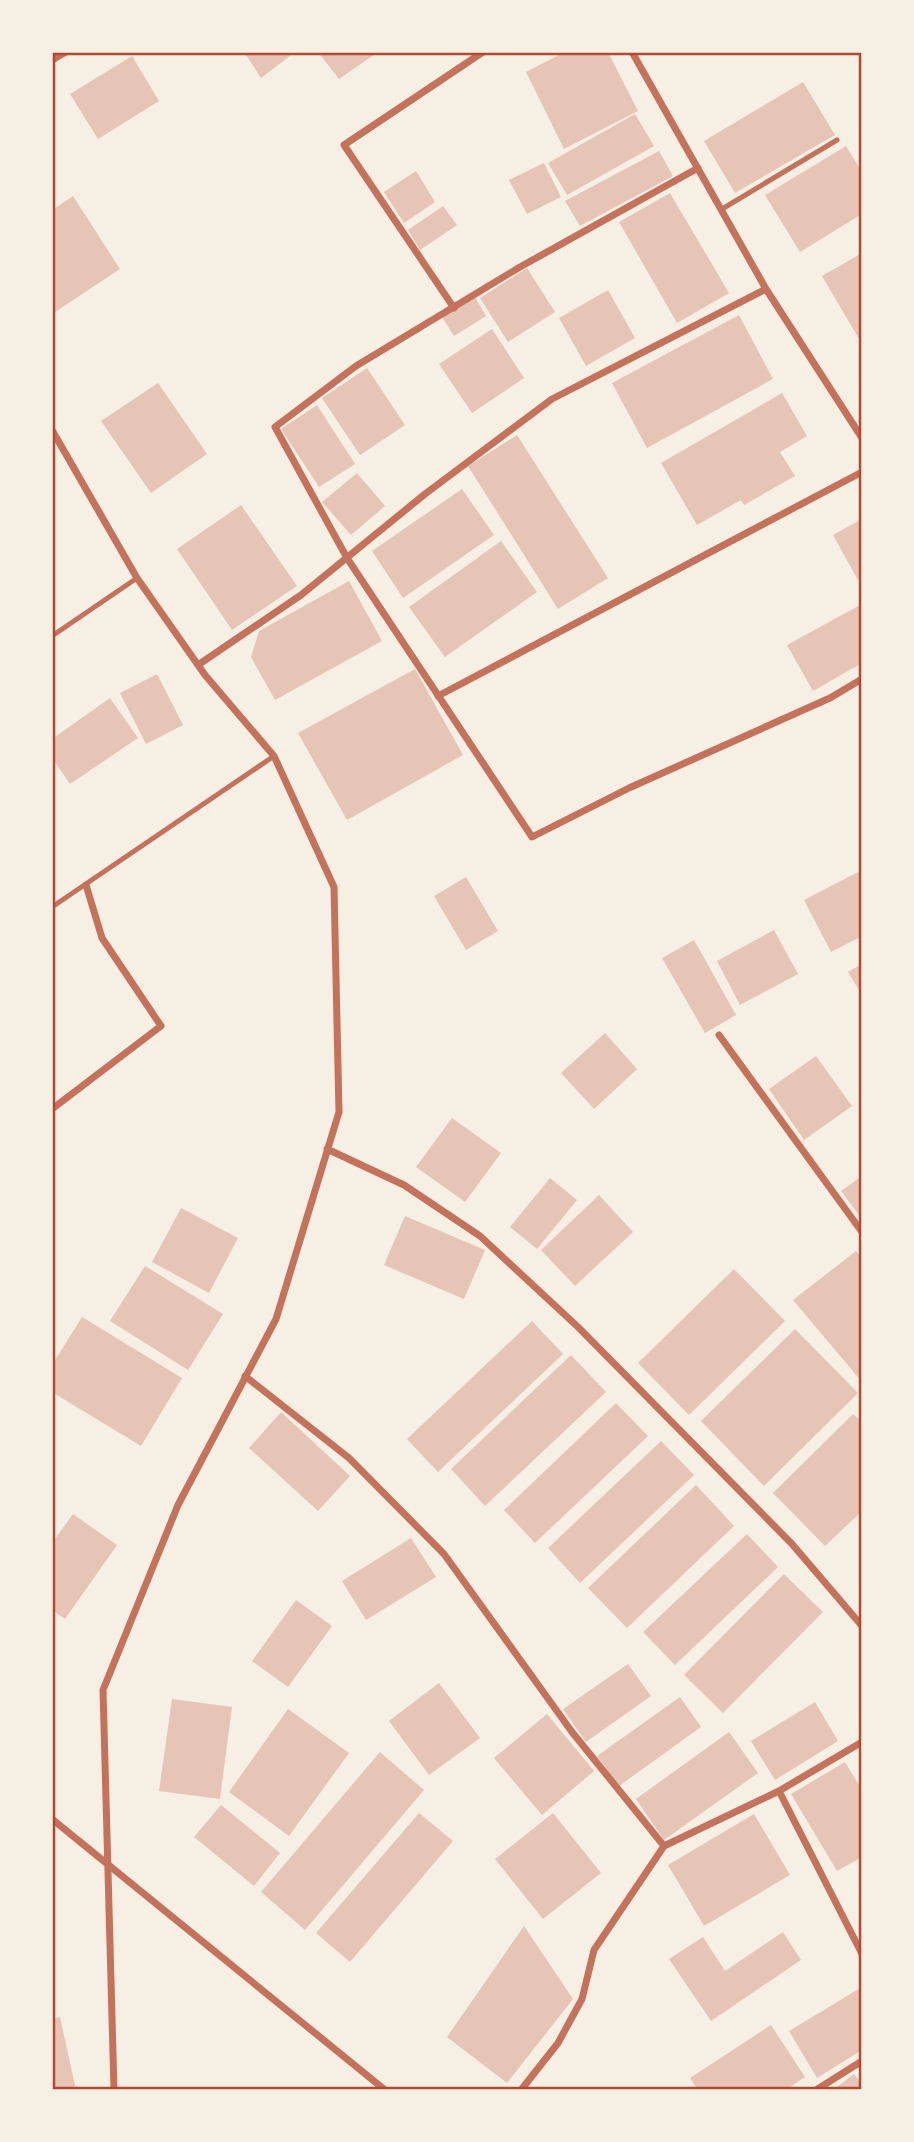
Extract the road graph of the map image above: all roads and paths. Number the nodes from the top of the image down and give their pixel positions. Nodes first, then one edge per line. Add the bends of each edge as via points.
1 (66, 52) edge
2 (484, 52) edge
3 (632, 52) edge
4 (52, 60) edge
5 (837, 140) dead end
6 (698, 168) junction
7 (722, 209) junction
8 (766, 289) junction
9 (454, 308) junction
10 (52, 430) edge
11 (862, 438) edge
12 (862, 472) edge
13 (347, 558) junction
14 (137, 578) junction
15 (52, 636) edge
16 (198, 665) junction
17 (862, 679) edge
18 (438, 696) junction
19 (274, 756) junction
20 (86, 885) junction
21 (52, 907) edge
22 (719, 1035) dead end
23 (52, 1109) edge
24 (327, 1149) junction
25 (862, 1232) edge
26 (245, 1376) junction
27 (862, 1626) edge
28 (862, 1742) edge
29 (779, 1791) junction
30 (52, 1819) edge
31 (664, 1846) junction
32 (108, 1867) junction
33 (862, 1954) edge
34 (862, 2061) edge
35 (114, 2090) edge
36 (385, 2090) edge
37 (521, 2090) edge
38 (816, 2090) edge

1 - 4 street
2 - 9 street via 344,145
3 - 6 street
5 - 7 lane
6 - 7 street
6 - 9 street
7 - 8 street
8 - 11 street
8 - 13 street via 552,398
9 - 13 street via 356,366 275,427
10 - 14 street
12 - 18 street
13 - 16 street via 301,596
13 - 18 street
14 - 15 lane
14 - 16 street
16 - 19 street
17 - 18 street via 831,698 629,788 532,838
19 - 20 lane
19 - 24 street via 334,887 339,1112
20 - 21 lane
20 - 23 street via 102,938 161,1026
22 - 25 street
24 - 26 street via 276,1319
24 - 27 street via 404,1185 480,1236 578,1327 792,1544
26 - 31 street via 349,1458 444,1555 572,1732
26 - 32 street via 178,1505 103,1690
28 - 29 street
29 - 31 street
29 - 33 street
30 - 32 street
31 - 37 street via 594,1950 582,1998 558,2043
32 - 35 street
32 - 36 street
34 - 38 street

